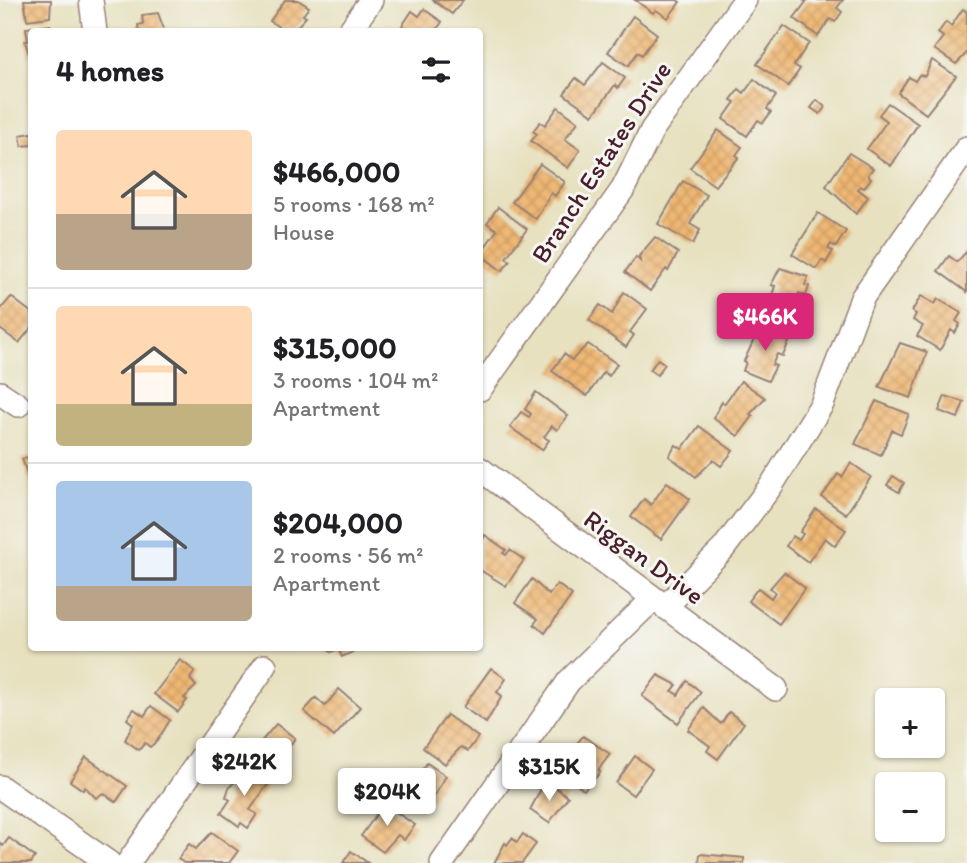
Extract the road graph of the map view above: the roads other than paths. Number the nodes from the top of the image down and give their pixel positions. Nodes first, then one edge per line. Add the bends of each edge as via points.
1 (91, 0) edge
2 (371, 0) edge
3 (745, 0) edge
4 (94, 28) edge
5 (352, 28) edge
6 (967, 148) edge
7 (483, 385) edge
8 (483, 472) edge
9 (659, 603) junction
10 (265, 666) dead end
11 (776, 689) dead end
12 (0, 787) edge
13 (109, 863) edge
14 (128, 863) edge
15 (442, 863) edge

1 - 4 street
2 - 5 street
3 - 7 street, Branch Estates Drive via 658,120 623,189
6 - 9 street via 862,298 822,404 779,475 723,549
8 - 9 street, Riggan Drive
9 - 11 street, Riggan Drive
9 - 15 street via 569,681
10 - 14 street
12 - 13 street

